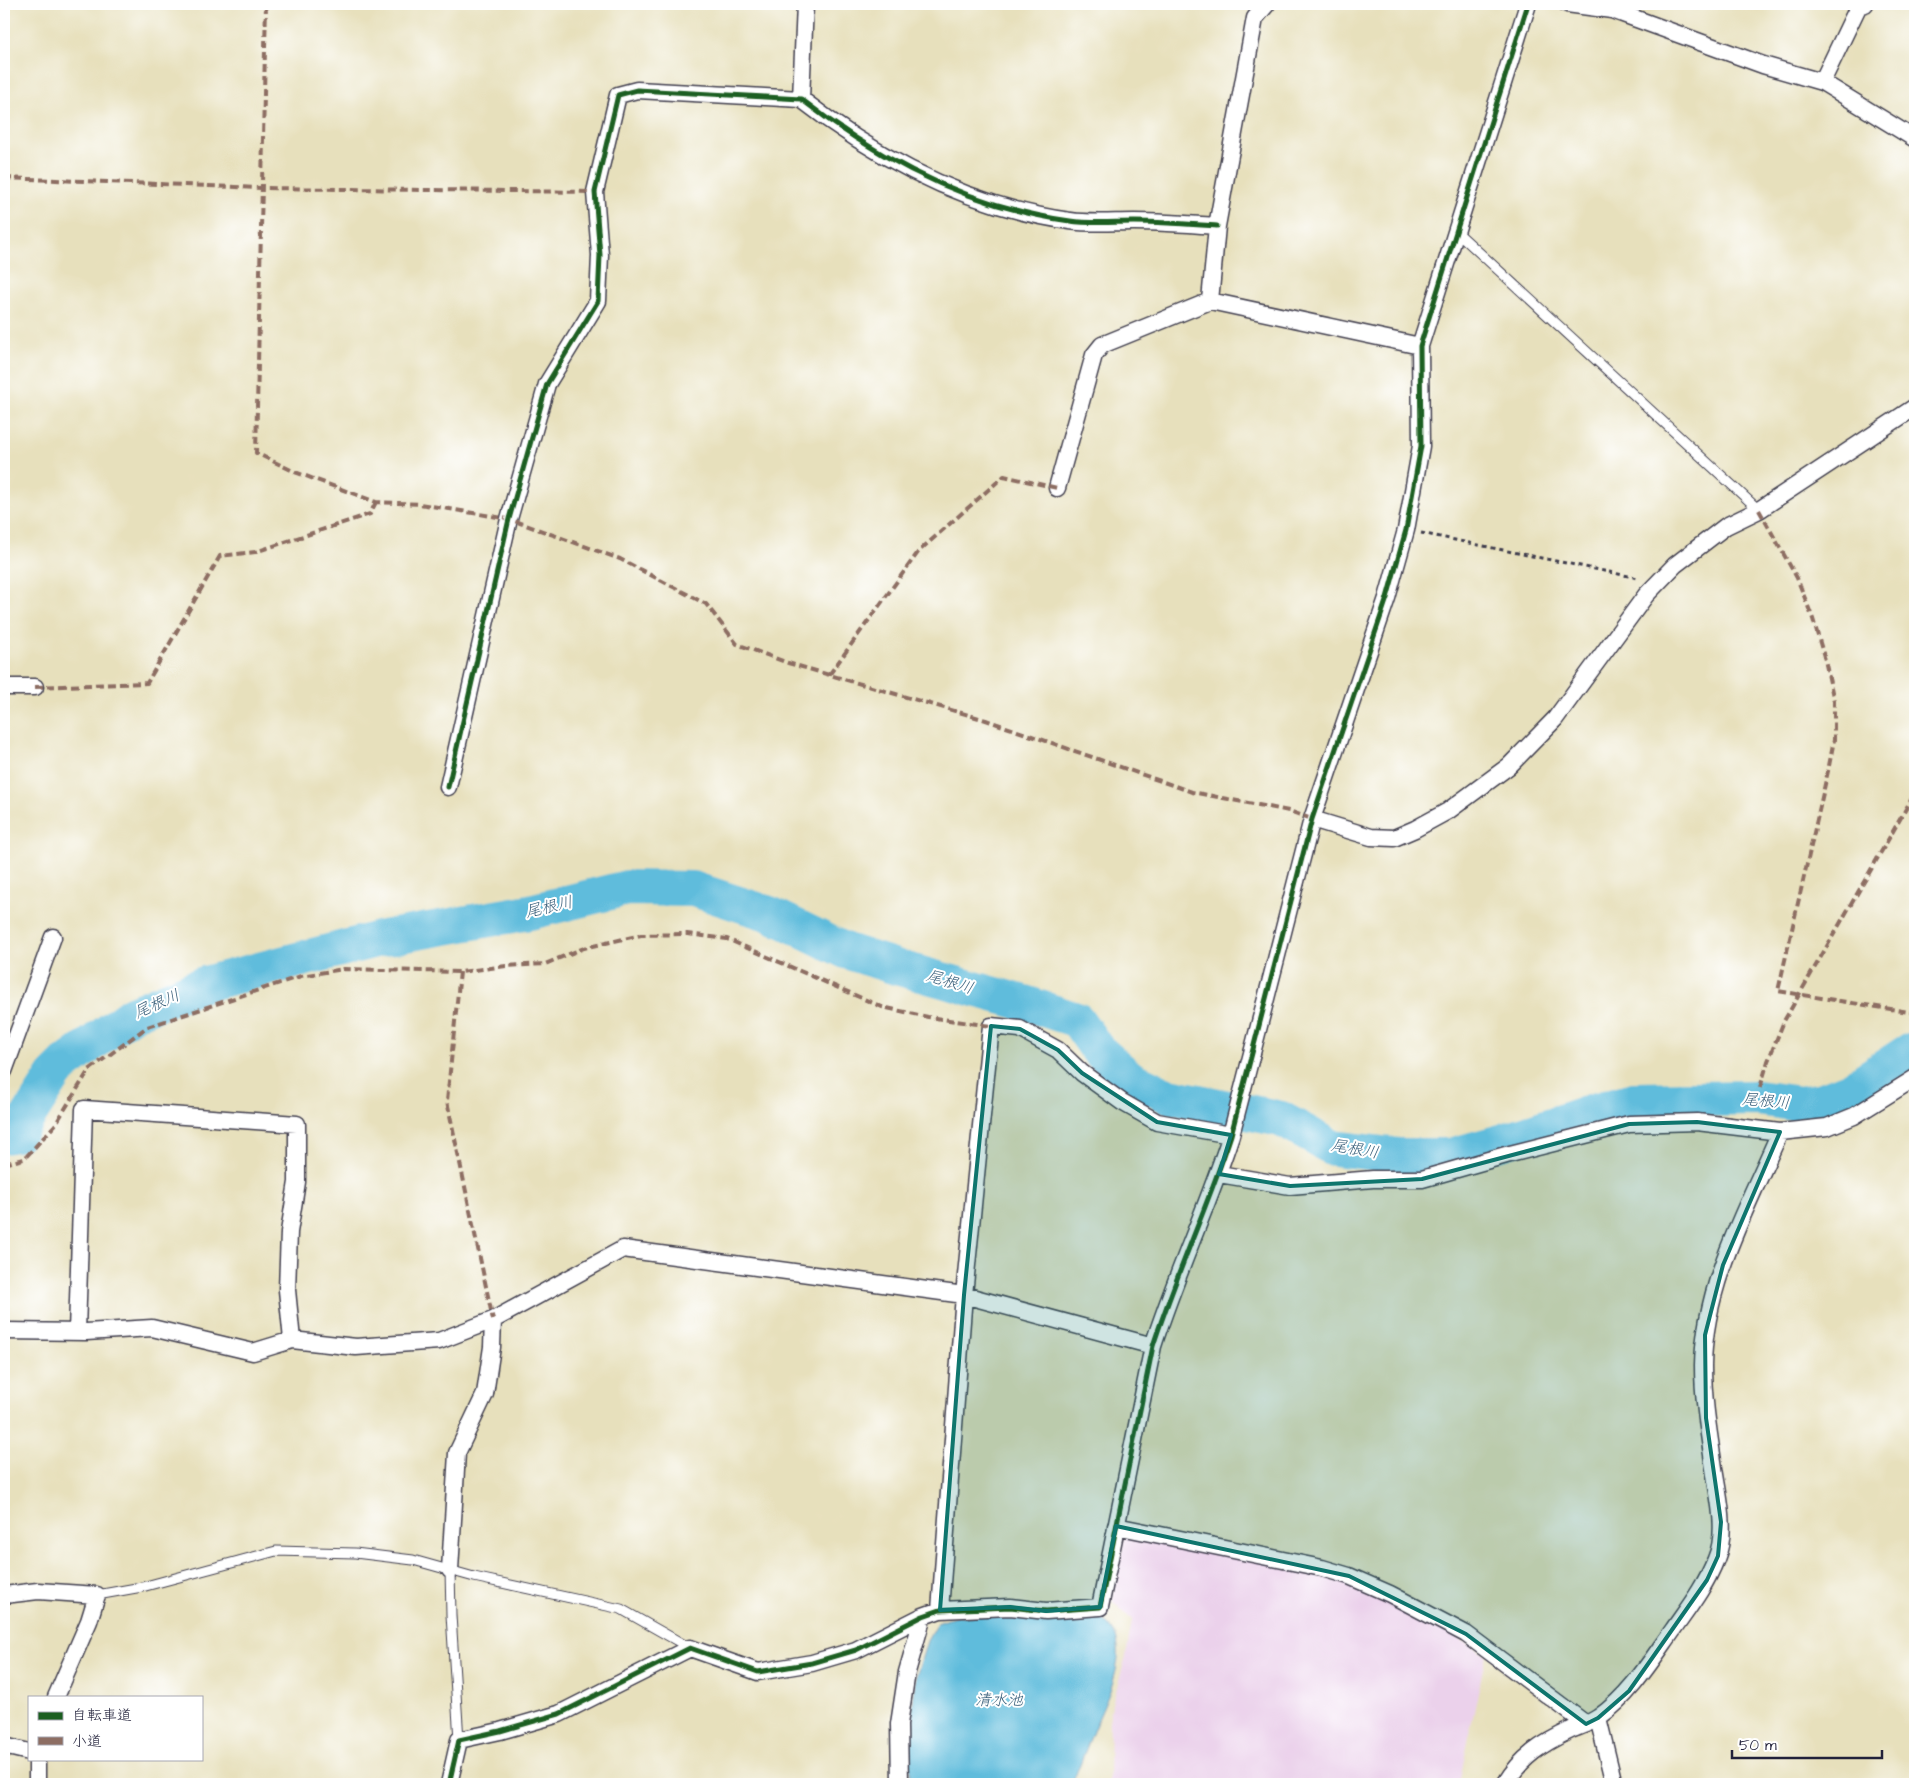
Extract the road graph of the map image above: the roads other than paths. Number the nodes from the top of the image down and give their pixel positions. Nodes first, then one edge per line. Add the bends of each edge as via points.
1 (805, 4) edge
2 (1266, 4) edge
3 (1528, 4) edge
4 (1567, 4) edge
5 (1865, 4) edge
6 (1822, 82) junction
7 (801, 99) junction
8 (1915, 139) edge
9 (1217, 226) junction
10 (1457, 232) junction
11 (1210, 301) junction
12 (1420, 346) junction
13 (1915, 407) edge
14 (1057, 488) dead end
15 (1759, 510) junction
16 (4, 687) edge
17 (36, 687) dead end
18 (448, 788) dead end
19 (1312, 819) junction
20 (53, 937) dead end
21 (4, 1071) edge
22 (1915, 1078) edge
23 (1233, 1128) junction
24 (1780, 1132) junction
25 (1219, 1174) junction
26 (964, 1295) junction
27 (493, 1320) junction
28 (4, 1331) edge
29 (77, 1332) junction
30 (292, 1340) junction
31 (1153, 1346) junction
32 (1116, 1526) junction
33 (450, 1570) junction
34 (4, 1595) edge
35 (97, 1595) junction
36 (940, 1610) junction
37 (923, 1616) junction
38 (690, 1648) junction
39 (56, 1696) edge
40 (1592, 1721) junction
41 (459, 1740) junction
42 (4, 1746) edge
43 (28, 1752) edge
44 (36, 1760) edge
45 (37, 1784) edge
46 (449, 1784) edge
47 (900, 1784) edge
48 (1505, 1784) edge
49 (1614, 1784) edge

1 - 7 street
2 - 9 street via 1255,18
3 - 10 street
4 - 6 street via 1612,10
5 - 6 street via 1859,5
6 - 8 street
7 - 9 street via 871,147 934,182 999,207 1071,222 1164,222
7 - 18 street via 637,90 618,95 595,192 600,255 598,301 547,384 509,519
9 - 11 street
10 - 12 street
10 - 15 lane
11 - 12 street
11 - 14 street via 1102,345 1094,355
12 - 19 street via 1421,446 1406,530 1387,598
13 - 15 street
15 - 19 street via 1726,526 1675,565 1646,595 1556,719 1509,766 1448,811 1394,838 1371,837
16 - 17 street
19 - 23 street
20 - 21 street
22 - 24 street via 1854,1116 1827,1128
23 - 25 street
23 - 26 street via 1157,1122 1082,1074 1058,1050 1020,1029 991,1026
24 - 25 street via 1697,1122 1629,1124 1422,1179 1373,1179 1290,1186
24 - 40 street via 1723,1265 1705,1335 1706,1418 1721,1522 1718,1556 1707,1580 1629,1691
25 - 31 street
26 - 27 street via 623,1249
26 - 31 street
26 - 36 street
27 - 30 street via 439,1341 356,1347
27 - 33 street via 485,1394 457,1453
28 - 29 street
29 - 30 street via 152,1328 253,1352
29 - 30 street via 84,1110 297,1124 297,1182 289,1232 287,1290
31 - 32 street
32 - 36 street via 1100,1607 1046,1611 1010,1607
32 - 40 street via 1322,1568 1358,1580 1466,1634
33 - 35 lane via 394,1557 276,1551 142,1587
33 - 38 lane via 621,1609
33 - 41 lane
34 - 35 street via 38,1591
35 - 39 street
36 - 37 street
37 - 38 street via 856,1650 812,1663 758,1672
37 - 47 street via 907,1672 898,1724
38 - 41 street via 559,1714
40 - 48 street via 1548,1740 1526,1756
40 - 49 street
41 - 46 street
42 - 43 street
44 - 45 street

